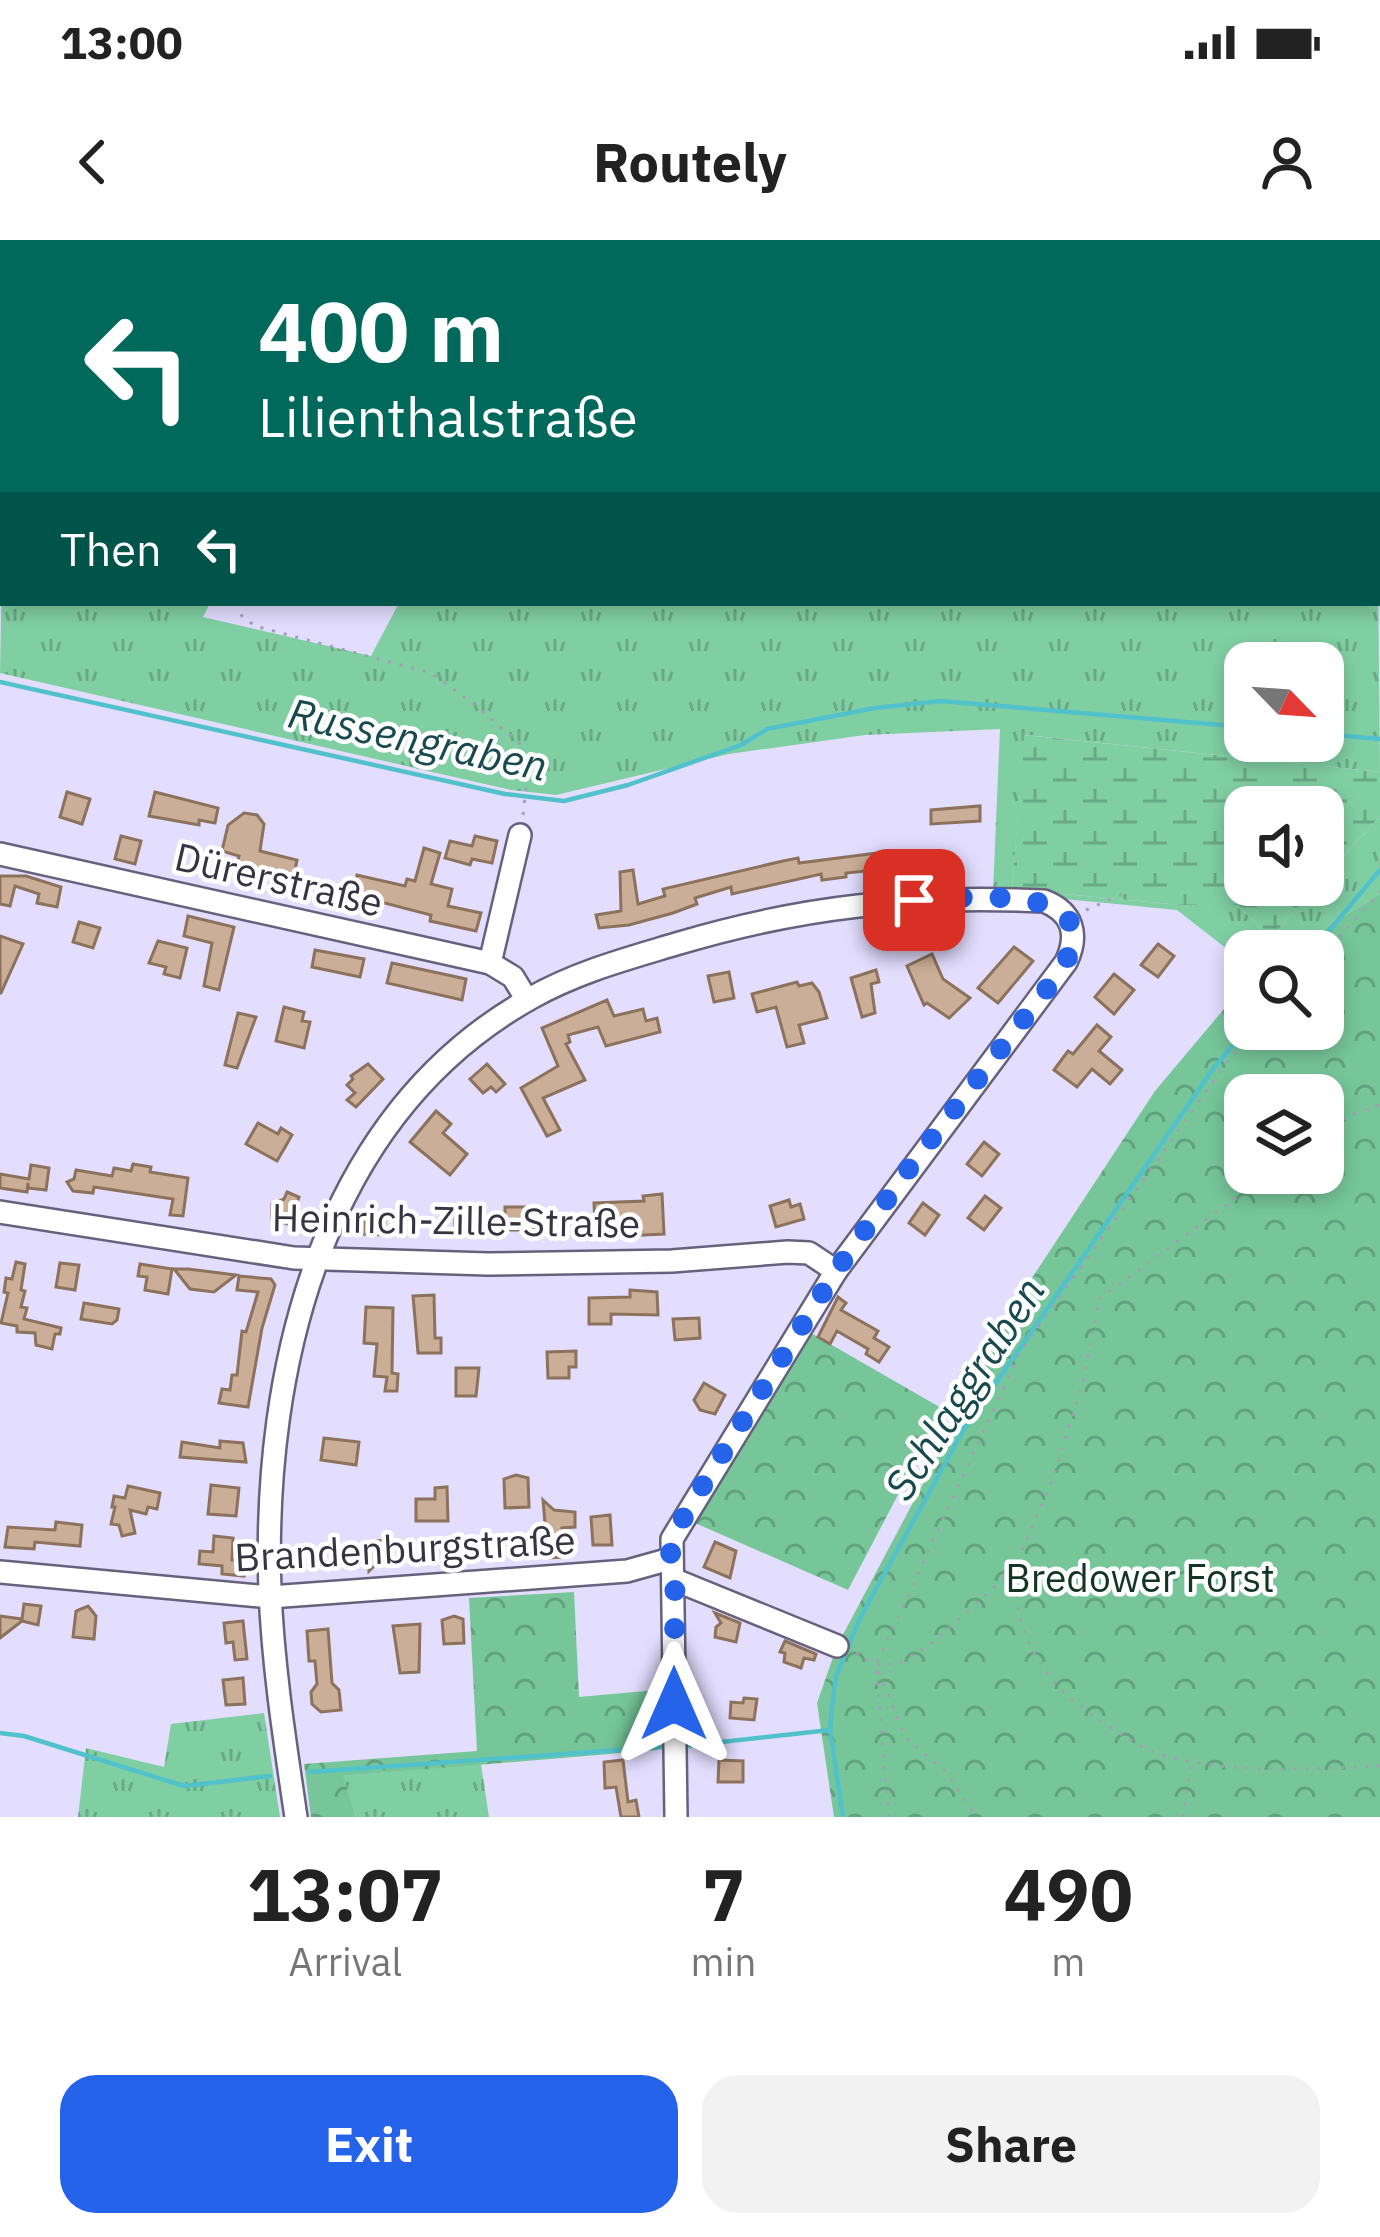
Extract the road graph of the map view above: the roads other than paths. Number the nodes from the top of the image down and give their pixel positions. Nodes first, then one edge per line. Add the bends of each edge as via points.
1 (520, 835) dead end
2 (0, 854) edge
3 (490, 963) junction
4 (527, 1000) junction
5 (0, 1212) edge
6 (316, 1258) junction
7 (836, 1271) junction
8 (672, 1570) junction
9 (0, 1572) edge
10 (270, 1597) junction
11 (848, 1650) road end
12 (296, 1817) edge
13 (676, 1817) edge

1 - 3 street
2 - 3 street, Dürerstraße
3 - 4 street via 513,976
4 - 6 street via 448,1059 388,1122
4 - 7 street via 632,957 843,905 944,899 1044,902 1062,911 1075,935 1066,962
5 - 6 street, Heinrich-Zille-Straße
6 - 7 street, Heinrich-Zille-Straße via 488,1264 788,1252 809,1253
6 - 10 street via 279,1418
7 - 8 street via 685,1514 672,1539
8 - 10 street, Brandenburgstraße
8 - 11 street
8 - 13 street
9 - 10 street, Brandenburgstraße
10 - 12 street

